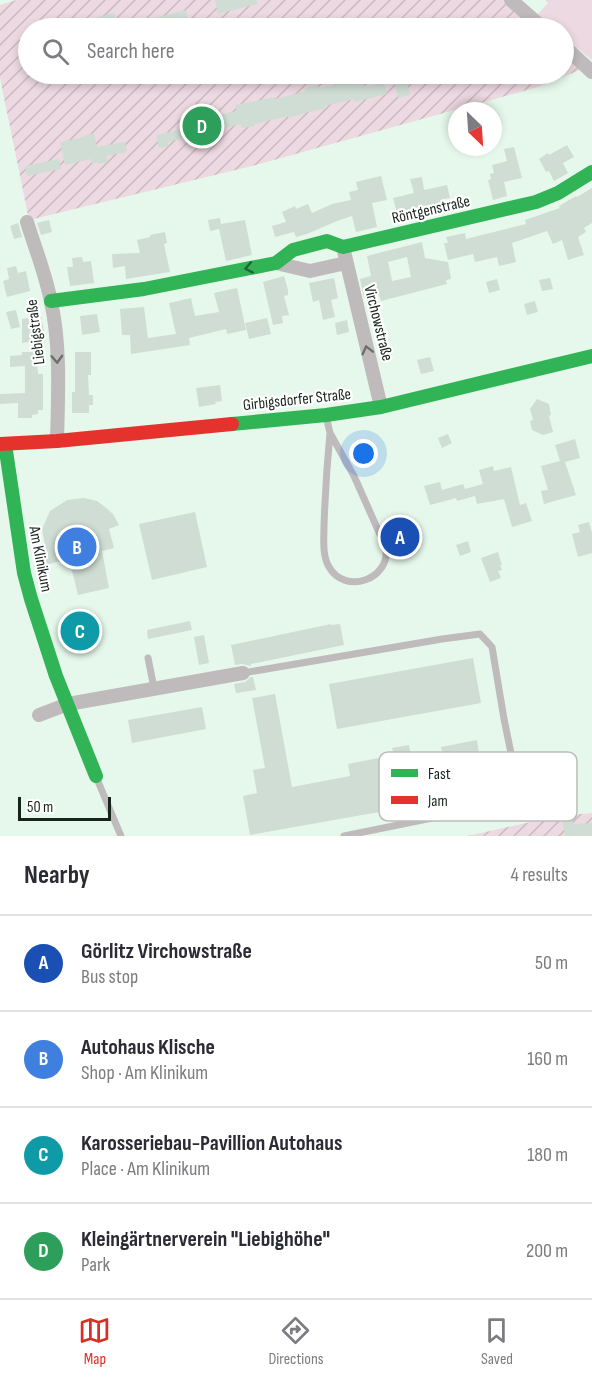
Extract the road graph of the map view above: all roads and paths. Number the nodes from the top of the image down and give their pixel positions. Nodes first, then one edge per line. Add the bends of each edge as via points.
1 (511, 0) edge
2 (532, 18) edge
3 (574, 55) edge
4 (592, 72) edge
5 (592, 172) edge
6 (27, 222) dead end
7 (343, 247) junction
8 (276, 263) junction
9 (346, 263) junction
10 (51, 301) junction
11 (592, 356) edge
12 (381, 407) junction
13 (326, 415) junction
14 (330, 433) junction
15 (57, 441) junction
16 (3, 444) edge
17 (148, 658) dead end
18 (243, 674) joint
19 (154, 688) junction
20 (68, 704) junction
21 (39, 715) dead end
22 (511, 752) edge
23 (96, 776) joint
24 (418, 821) edge
25 (121, 836) edge
26 (344, 836) edge

1 - 2 street
3 - 4 street
5 - 7 street, Röntgenstraße via 536,202
6 - 10 street, Liebigstraße
7 - 8 street, Röntgenstraße via 327,241 293,250
7 - 9 street, Virchowstraße
8 - 9 street, Röntgenstraße via 310,271
8 -> 10 street, Röntgenstraße via 144,289
12 -> 9 street, Virchowstraße
10 -> 15 street, Liebigstraße via 58,381
11 - 12 street, Girbigsdorfer Straße
12 - 13 street, Girbigsdorfer Straße
13 - 14 lane
13 - 15 street, Girbigsdorfer Straße
14 - 14 lane via 325,553 329,568 340,578 364,580 383,566 386,548
15 - 16 street, Girbigsdorfer Straße
16 - 20 street, Am Klinikum via 27,590
17 - 19 lane
18 - 19 street
18 - 22 lane via 480,634 492,647
19 - 20 street
20 - 21 street
20 - 23 street, Am Klinikum
23 - 25 lane
24 - 26 lane

